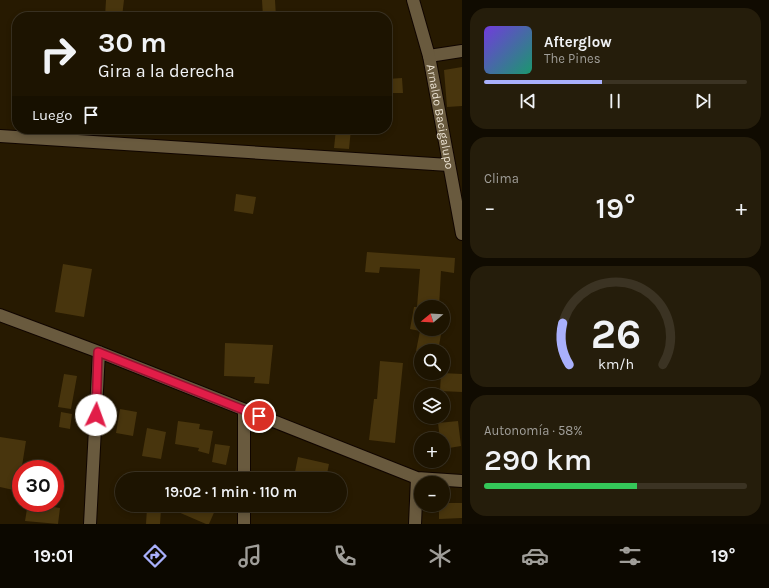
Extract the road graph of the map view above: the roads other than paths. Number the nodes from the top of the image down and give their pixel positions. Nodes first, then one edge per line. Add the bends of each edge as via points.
1 (413, 0) edge
2 (462, 51) edge
3 (428, 56) junction
4 (0, 136) edge
5 (449, 164) junction
6 (461, 227) edge
7 (0, 315) edge
8 (98, 352) junction
9 (244, 411) junction
10 (244, 472) edge
11 (414, 477) edge
12 (450, 480) edge
13 (462, 481) edge
14 (244, 512) edge
15 (416, 512) edge
16 (90, 524) edge
17 (244, 524) edge
18 (415, 524) edge

1 - 3 street, Arnaldo Bacigalupo
2 - 3 street
3 - 5 street, Arnaldo Bacigalupo
4 - 5 street
5 - 6 street, Arnaldo Bacigalupo
7 - 8 street
8 - 9 street
8 - 16 street
9 - 10 street
9 - 11 street
12 - 13 street
14 - 17 street
15 - 18 street

